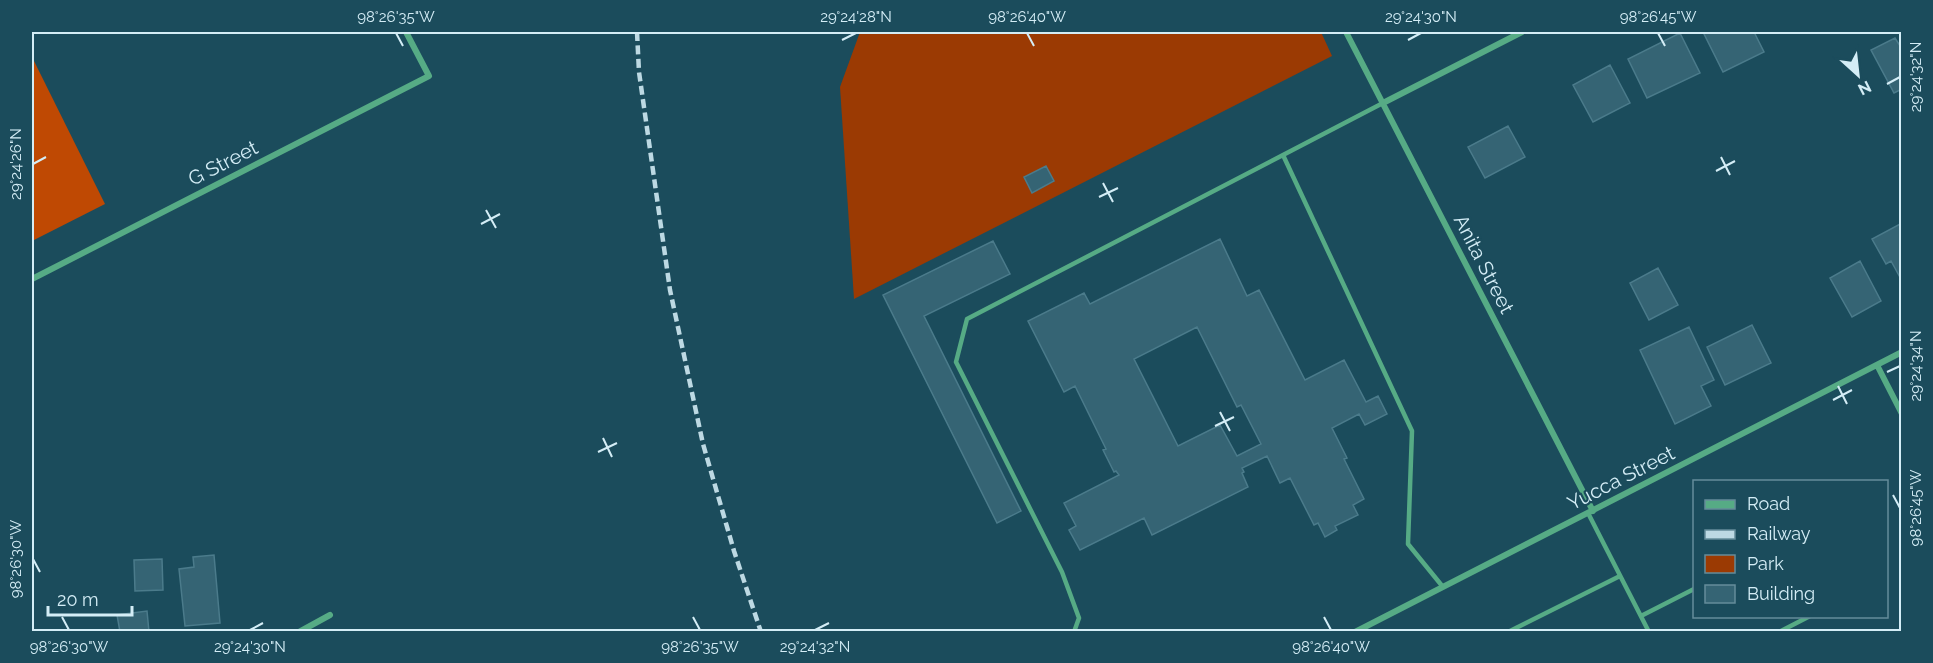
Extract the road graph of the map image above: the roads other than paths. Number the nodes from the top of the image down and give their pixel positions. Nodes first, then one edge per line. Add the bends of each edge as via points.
1 (406, 32) edge
2 (1346, 32) edge
3 (1522, 32) edge
4 (1383, 103) junction
5 (1283, 155) junction
6 (32, 279) edge
7 (1902, 352) edge
8 (1877, 365) junction
9 (1902, 414) edge
10 (1590, 512) junction
11 (1620, 576) junction
12 (1443, 587) junction
13 (1693, 590) edge
14 (330, 615) dead end
15 (1641, 616) junction
16 (1806, 618) edge
17 (299, 632) edge
18 (1074, 632) edge
19 (1355, 632) edge
20 (1509, 632) edge
21 (1649, 632) edge
22 (1779, 632) edge

1 - 6 street, G Street via 429,76
2 - 4 street, Anita Street
3 - 4 street
4 - 5 lane
4 - 10 street, Anita Street
5 - 12 lane via 1412,431 1408,544
5 - 18 lane via 967,319 956,362 1062,572 1079,618
7 - 8 street, Yucca Street
8 - 9 street
8 - 10 street, Yucca Street
10 - 11 lane
10 - 12 street, Yucca Street
11 - 15 lane
11 - 20 lane
12 - 19 street, Yucca Street
13 - 15 lane
14 - 17 street
15 - 21 lane
16 - 22 lane

